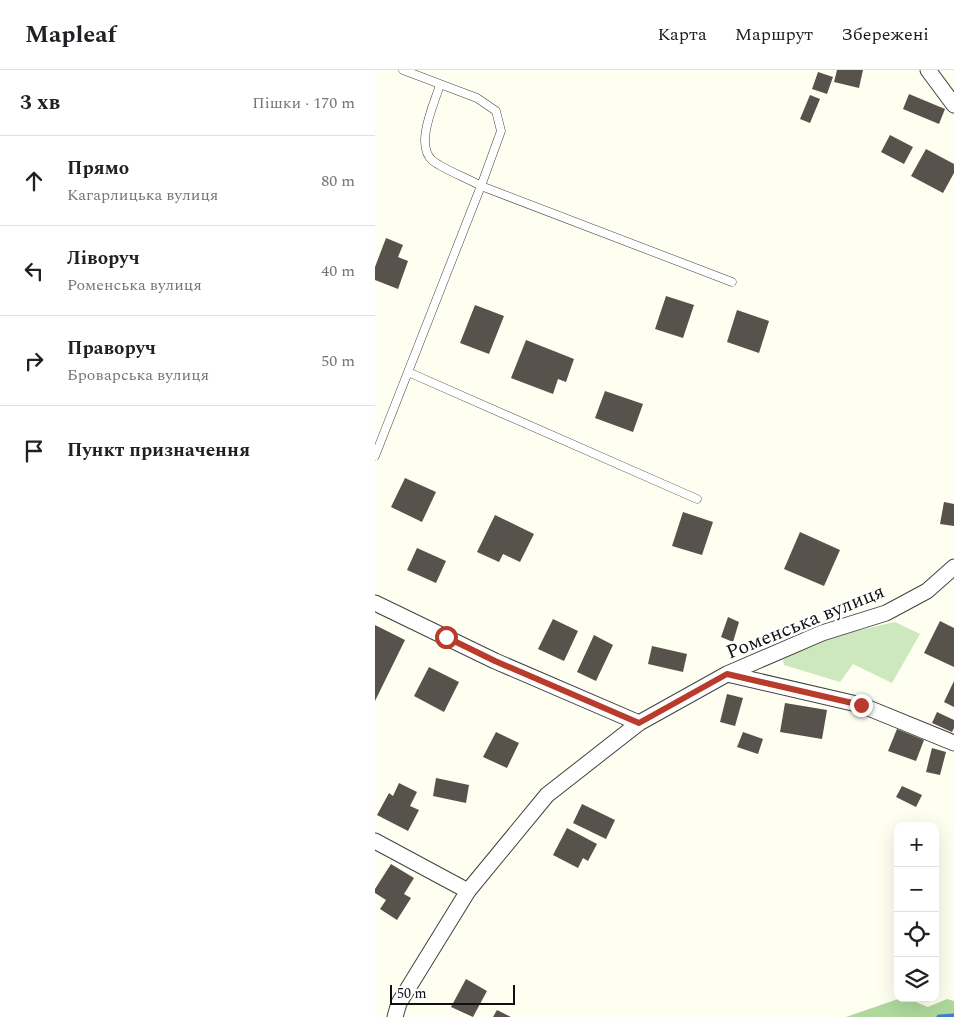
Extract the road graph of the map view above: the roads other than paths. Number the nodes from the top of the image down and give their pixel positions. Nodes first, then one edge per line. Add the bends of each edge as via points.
1 (403, 70) edge
2 (928, 70) edge
3 (439, 85) junction
4 (954, 105) edge
5 (481, 186) junction
6 (732, 282) dead end
7 (408, 372) junction
8 (375, 456) edge
9 (697, 499) dead end
10 (954, 568) edge
11 (375, 603) edge
12 (727, 674) junction
13 (639, 723) junction
14 (954, 744) edge
15 (375, 841) edge
16 (468, 891) junction
17 (395, 1017) edge

1 - 3 lane
2 - 4 street
3 - 5 lane via 424,134 424,150 433,160
3 - 5 lane via 477,98 496,111 501,131
5 - 6 lane
5 - 7 lane
7 - 8 lane
7 - 9 lane
10 - 12 street, Роменська вулиця via 927,591 886,613 822,633
11 - 13 street via 495,661
12 - 13 street, Роменська вулиця
12 - 14 street via 861,705
13 - 16 street, Роменська вулиця via 547,795
15 - 16 street
16 - 17 street, Роменська вулиця via 399,1003

